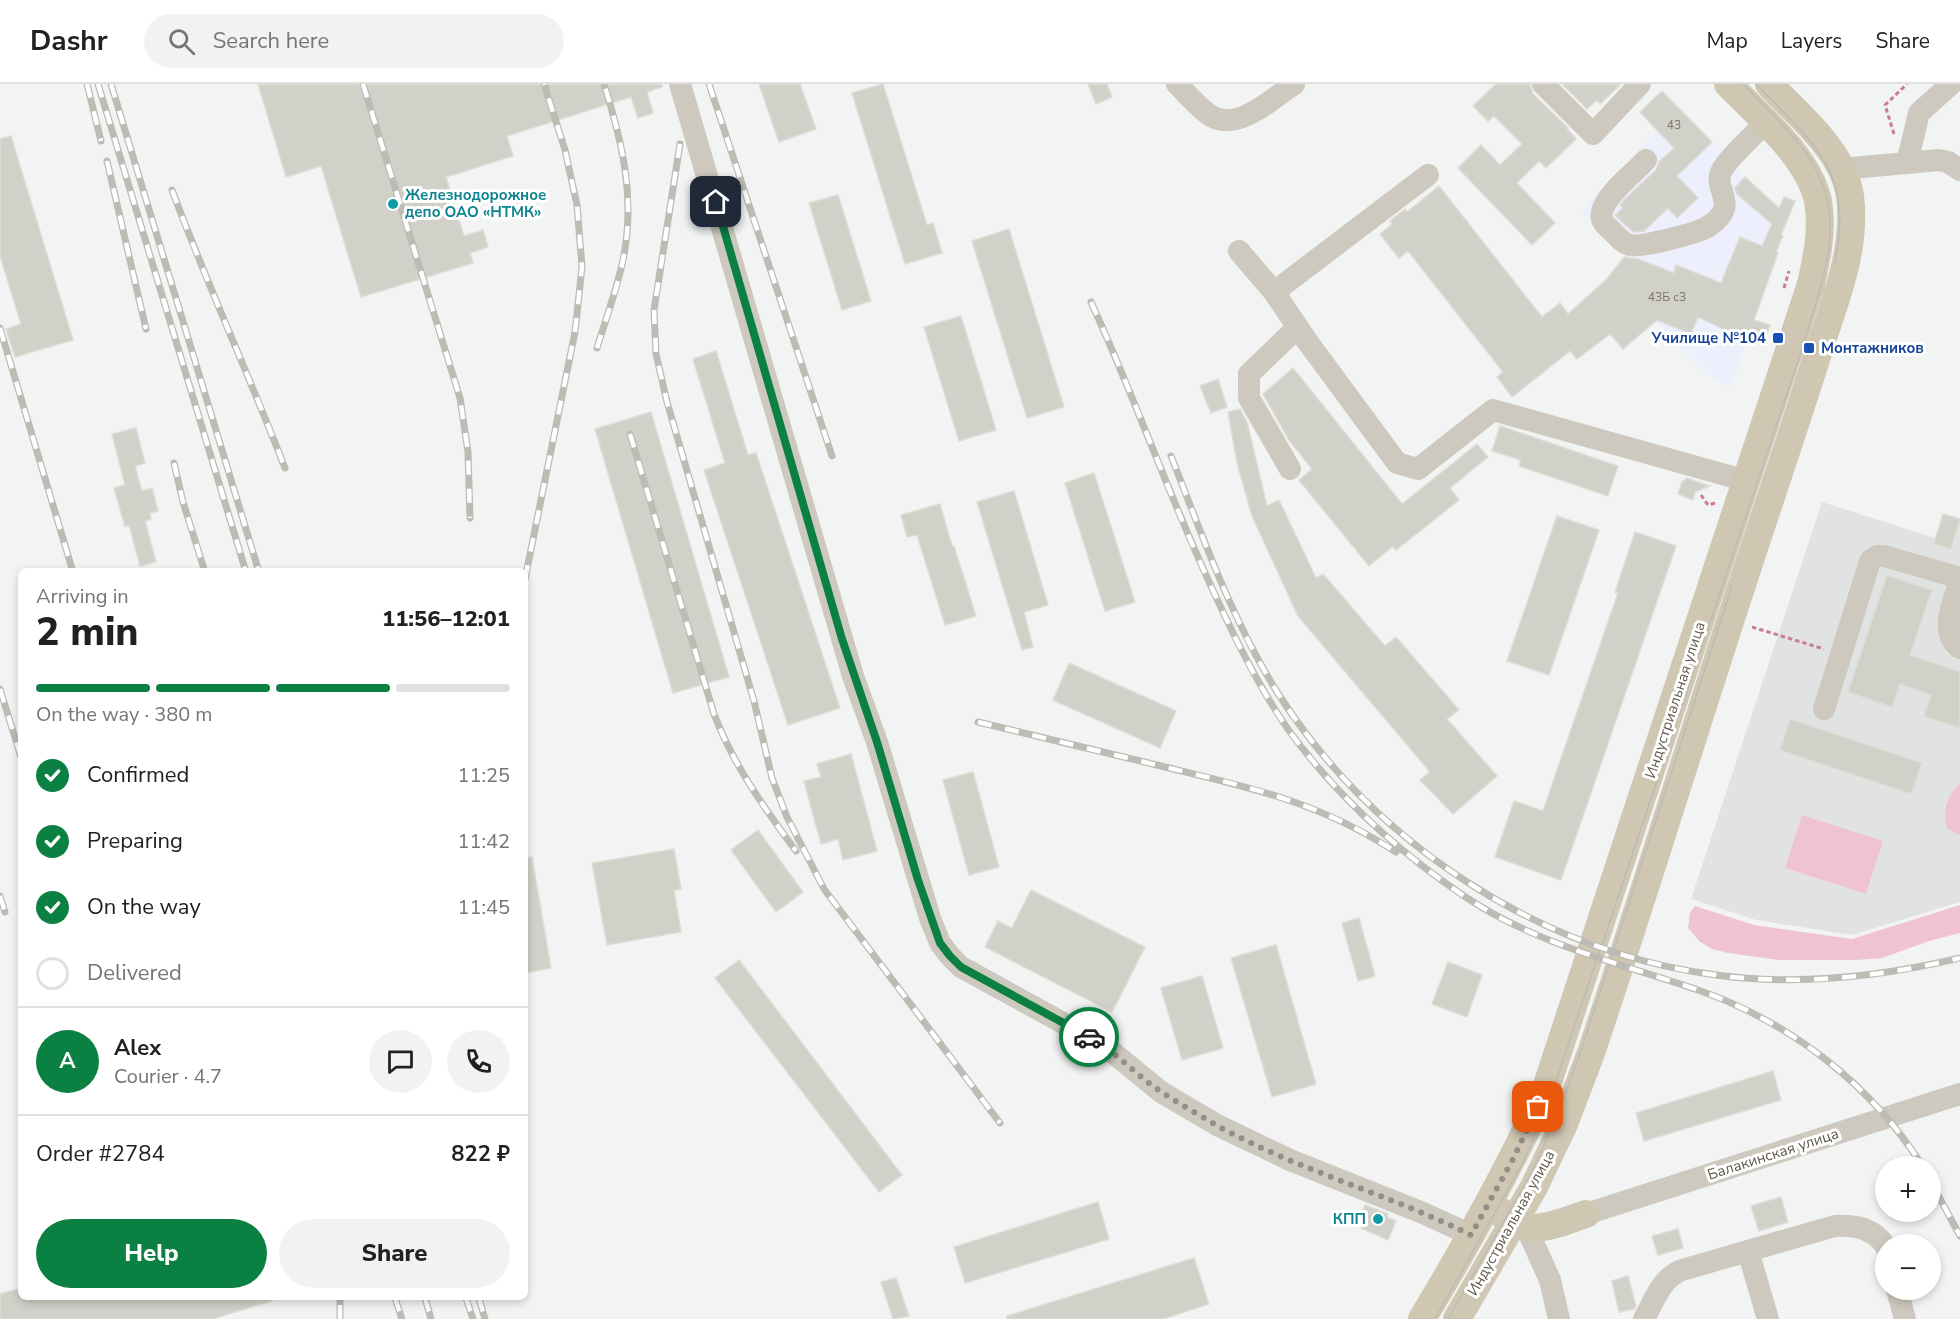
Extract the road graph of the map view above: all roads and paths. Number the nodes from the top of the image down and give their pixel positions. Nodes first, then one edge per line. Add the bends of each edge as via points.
1 (680, 84) edge
2 (1177, 84) edge
3 (1294, 84) edge
4 (1543, 84) edge
5 (1640, 84) edge
6 (1728, 84) edge
7 (1769, 84) edge
8 (1907, 84) edge
9 (1951, 84) edge
10 (1765, 123) junction
11 (1897, 142) dead end
12 (1646, 160) dead end
13 (1907, 164) junction
14 (1841, 169) junction
15 (1960, 170) edge
16 (1428, 175) dead end
17 (1239, 251) dead end
18 (1791, 265) dead end
19 (1784, 288) dead end
20 (1274, 292) junction
21 (1298, 327) junction
22 (1290, 470) dead end
23 (1737, 478) junction
24 (1701, 495) dead end
25 (1715, 503) junction
26 (1712, 514) dead end
27 (1960, 579) edge
28 (1752, 627) dead end
29 (1960, 648) edge
30 (1840, 654) junction
31 (1824, 709) dead end
32 (1960, 1094) edge
33 (1512, 1161) junction
34 (1534, 1187) junction
35 (1586, 1214) junction
36 (1520, 1226) junction
37 (1471, 1235) junction
38 (1875, 1236) edge
39 (1748, 1251) junction
40 (1900, 1300) edge
41 (1422, 1319) edge
42 (1457, 1319) edge
43 (1558, 1319) edge
44 (1644, 1319) edge
45 (1768, 1319) edge
46 (1905, 1319) edge

1 - 37 street via 853,676 940,943 961,967 1105,1046 1161,1092 1217,1125 1290,1160
2 - 3 street via 1212,117 1226,120 1245,118
4 - 5 street via 1593,134
6 - 10 main road, Индустриальная улица
7 - 14 main road, Индустриальная улица via 1825,143
8 - 11 path via 1885,105
9 - 13 street via 1919,113
10 - 12 street via 1722,168 1719,180 1725,205 1719,218 1703,229 1643,246 1631,245 1603,223 1602,213 1609,199
10 - 23 main road, Индустриальная улица via 1808,174 1818,203 1819,237 1811,284
13 - 14 street
13 - 15 street via 1939,159
14 - 34 main road, Индустриальная улица via 1850,194 1851,227 1838,290 1591,1053
16 - 20 street
17 - 20 street
18 - 19 path
20 - 21 street
21 - 22 street via 1249,374 1248,385 1249,399
21 - 23 street via 1397,464 1418,469 1494,410
23 - 25 path
23 - 33 main road, Индустриальная улица via 1570,1020 1546,1089
24 - 25 path via 1708,505
25 - 26 path
27 - 29 street via 1948,630
27 - 30 street via 1877,556 1866,570
28 - 30 path
30 - 31 street
32 - 35 street, Балакинская улица
33 - 36 main road via 1498,1202 1502,1214
33 - 37 main road, Индустриальная улица
34 - 35 main road via 1556,1206
34 - 36 main road, Индустриальная улица
35 - 36 main road via 1552,1225
36 - 42 main road, Индустриальная улица
36 - 43 street via 1550,1280
37 - 41 main road, Индустриальная улица
38 - 39 street via 1858,1226 1841,1225
39 - 44 street via 1672,1274
39 - 45 street
40 - 46 street

